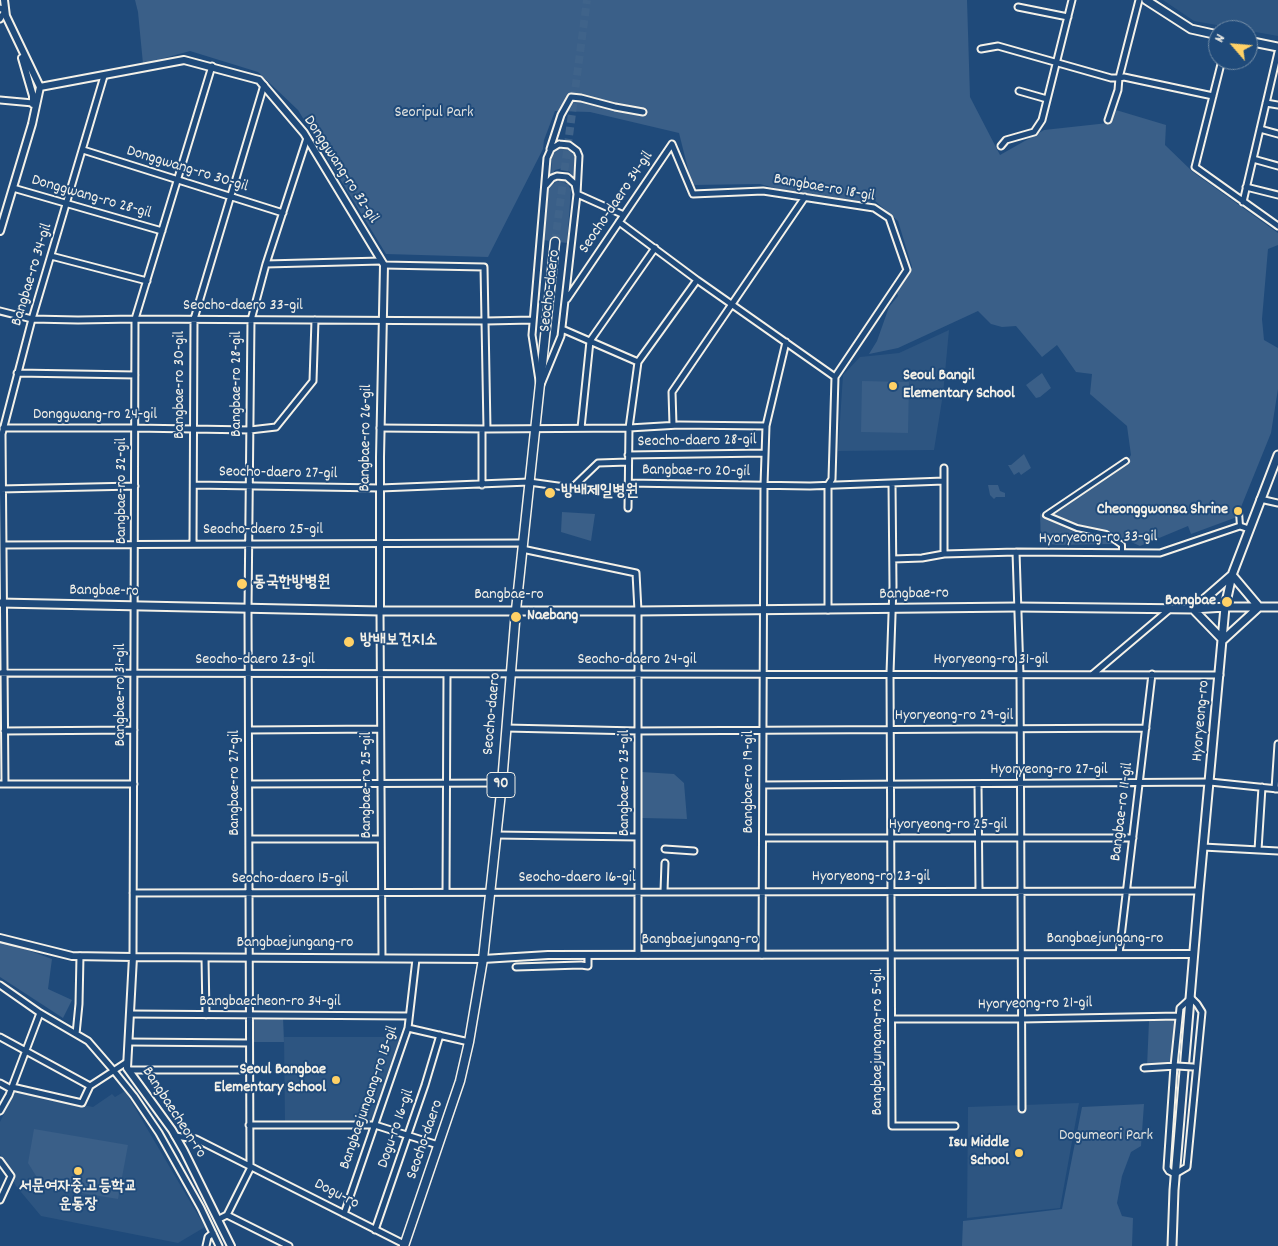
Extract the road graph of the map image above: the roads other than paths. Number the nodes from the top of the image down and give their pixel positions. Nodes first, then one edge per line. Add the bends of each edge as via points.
1 (4, 0) edge
2 (1072, 0) edge
3 (1139, 0) edge
4 (1146, 0) edge
5 (1018, 7) dead end
6 (3, 9) edge
7 (1068, 17) junction
8 (0, 18) edge
9 (1208, 33) edge
10 (17, 40) junction
11 (1258, 43) edge
12 (1278, 47) edge
13 (981, 49) dead end
14 (1278, 52) edge
15 (1056, 62) junction
16 (212, 66) junction
17 (1220, 70) edge
18 (104, 76) junction
19 (1119, 78) junction
20 (264, 86) junction
21 (40, 87) junction
22 (1019, 91) dead end
23 (1213, 96) junction
24 (1047, 99) junction
25 (0, 100) edge
26 (1266, 102) junction
27 (33, 103) junction
28 (1278, 105) edge
29 (642, 112) dead end
30 (1108, 120) dead end
31 (32, 124) junction
32 (1260, 129) junction
33 (1278, 134) edge
34 (307, 138) junction
35 (672, 144) joint
36 (1001, 146) dead end
37 (83, 150) junction
38 (548, 154) junction
39 (1253, 160) junction
40 (1278, 166) edge
41 (177, 181) junction
42 (1246, 186) junction
43 (13, 188) junction
44 (545, 191) junction
45 (577, 194) junction
46 (1278, 195) edge
47 (230, 197) junction
48 (805, 197) junction
49 (1243, 202) junction
50 (67, 204) junction
51 (284, 213) junction
52 (624, 215) junction
53 (619, 222) junction
54 (1278, 226) edge
55 (0, 228) edge
56 (162, 231) junction
57 (555, 242) tunnel mouth
58 (654, 248) junction
59 (51, 256) junction
60 (383, 263) junction
61 (266, 264) junction
62 (697, 280) junction
63 (147, 281) junction
64 (566, 301) junction
65 (732, 304) junction
66 (0, 311) edge
67 (32, 319) junction
68 (136, 319) junction
69 (194, 319) junction
70 (250, 320) junction
71 (315, 320) junction
72 (533, 320) junction
73 (383, 321) junction
74 (486, 322) junction
75 (562, 328) junction
76 (590, 341) junction
77 (786, 342) junction
78 (638, 362) junction
79 (17, 373) junction
80 (135, 375) junction
81 (836, 377) junction
82 (540, 388) junction
83 (673, 426) junction
84 (766, 426) junction
85 (3, 428) junction
86 (136, 428) junction
87 (380, 428) junction
88 (535, 428) junction
89 (581, 428) junction
90 (629, 428) junction
91 (194, 429) junction
92 (485, 429) junction
93 (250, 430) junction
94 (765, 453) junction
95 (628, 455) junction
96 (1278, 455) edge
97 (1126, 461) dead end
98 (628, 462) junction
99 (944, 468) dead end
100 (944, 481) junction
101 (530, 482) junction
102 (628, 483) junction
103 (892, 484) junction
104 (194, 485) junction
105 (482, 485) junction
106 (764, 485) junction
107 (828, 485) junction
108 (135, 486) junction
109 (249, 486) junction
110 (380, 488) junction
111 (1, 489) edge
112 (1260, 499) junction
113 (1278, 503) edge
114 (628, 508) dead end
115 (1238, 511) dead end
116 (1240, 526) junction
117 (1249, 529) junction
118 (380, 543) junction
119 (193, 544) junction
120 (249, 544) junction
121 (135, 545) junction
122 (4, 546) junction
123 (523, 546) junction
124 (1016, 552) junction
125 (1122, 553) junction
126 (944, 554) junction
127 (893, 559) junction
128 (1232, 575) junction
129 (2, 603) edge
130 (135, 606) junction
131 (1018, 607) junction
132 (1226, 607) junction
133 (1258, 607) junction
134 (1278, 607) edge
135 (1171, 608) junction
136 (248, 609) junction
137 (892, 609) junction
138 (1193, 609) junction
139 (380, 610) junction
140 (516, 610) junction
141 (763, 610) junction
142 (828, 610) junction
143 (638, 612) junction
144 (1223, 640) junction
145 (2, 673) edge
146 (135, 673) junction
147 (249, 673) junction
148 (510, 673) junction
149 (638, 673) junction
150 (763, 673) junction
151 (890, 673) junction
152 (380, 674) junction
153 (447, 674) junction
154 (1020, 674) junction
155 (1093, 674) junction
156 (1152, 674) junction
157 (1220, 675) junction
158 (506, 728) junction
159 (1146, 728) junction
160 (380, 729) junction
161 (1020, 729) junction
162 (134, 730) junction
163 (249, 730) junction
164 (763, 730) junction
165 (890, 730) junction
166 (4, 731) junction
167 (638, 731) junction
168 (1278, 744) edge
169 (2, 752) edge
170 (1140, 782) junction
171 (1210, 782) junction
172 (446, 783) junction
173 (502, 783) junction
174 (1020, 783) junction
175 (2, 784) edge
176 (134, 784) junction
177 (249, 784) junction
178 (380, 784) junction
179 (891, 784) junction
180 (978, 784) junction
181 (764, 785) junction
182 (1262, 788) junction
183 (1276, 789) edge
184 (496, 835) junction
185 (638, 837) junction
186 (763, 838) junction
187 (891, 838) junction
188 (978, 838) junction
189 (1021, 838) junction
190 (1133, 838) junction
191 (248, 839) junction
192 (381, 839) junction
193 (1203, 847) junction
194 (665, 849) dead end
195 (1258, 850) junction
196 (694, 851) dead end
197 (1278, 851) edge
198 (665, 863) dead end
199 (1199, 890) junction
200 (490, 891) junction
201 (638, 891) junction
202 (664, 891) junction
203 (763, 891) junction
204 (891, 891) junction
205 (979, 891) junction
206 (1021, 891) junction
207 (1127, 891) junction
208 (381, 892) junction
209 (446, 892) junction
210 (134, 893) junction
211 (248, 893) junction
212 (0, 938) edge
213 (762, 954) junction
214 (891, 954) junction
215 (1021, 954) junction
216 (1119, 954) junction
217 (1194, 954) junction
218 (588, 955) junction
219 (638, 955) junction
220 (80, 956) junction
221 (133, 958) junction
222 (205, 958) junction
223 (248, 958) junction
224 (382, 958) junction
225 (416, 959) junction
226 (483, 959) junction
227 (516, 967) dead end
228 (1, 988) edge
229 (1191, 998) junction
230 (40, 1013) junction
231 (130, 1014) junction
232 (206, 1015) junction
233 (249, 1015) junction
234 (409, 1016) junction
235 (1180, 1016) junction
236 (892, 1019) junction
237 (1022, 1019) junction
238 (408, 1028) junction
239 (76, 1034) junction
240 (440, 1035) junction
241 (0, 1037) edge
242 (129, 1042) junction
243 (469, 1042) junction
244 (249, 1043) junction
245 (26, 1050) junction
246 (128, 1062) junction
247 (1176, 1066) junction
248 (1194, 1067) junction
249 (1144, 1068) dead end
250 (114, 1070) junction
251 (129, 1070) junction
252 (249, 1070) junction
253 (0, 1083) edge
254 (90, 1086) junction
255 (11, 1088) junction
256 (1022, 1109) dead end
257 (0, 1111) edge
258 (250, 1125) junction
259 (375, 1125) junction
260 (955, 1126) dead end
261 (175, 1136) junction
262 (408, 1136) junction
263 (438, 1145) junction
264 (0, 1161) edge
265 (250, 1167) junction
266 (1175, 1174) junction
267 (0, 1200) edge
268 (228, 1214) junction
269 (344, 1214) junction
270 (219, 1219) junction
271 (375, 1230) junction
272 (213, 1233) junction
273 (405, 1245) edge
274 (206, 1246) edge
275 (219, 1246) edge
276 (231, 1246) edge
277 (289, 1246) edge
278 (1172, 1246) edge

1 - 6 street
2 - 7 street
3 - 19 street
4 - 9 main road via 1191,29
5 - 7 street
6 - 8 street
6 - 10 street
7 - 15 street
10 - 21 street
10 - 27 street
11 - 12 main road
13 - 15 street via 998,46
14 - 26 street
15 - 19 street
15 - 24 street
16 - 18 street, Donggwang-ro 32-gil via 184,60
16 - 20 street, Donggwang-ro 32-gil via 259,80
16 - 41 street, Bangbae-ro 32-gil
17 - 23 street
18 - 21 street, Donggwang-ro 32-gil
18 - 37 street, Bangbae-ro 34-gil
19 - 23 street via 1124,76
19 - 30 street
20 - 34 street, Donggwang-ro 32-gil
20 - 47 street, Bangbae-ro 30-gil
21 - 31 street
22 - 24 street
23 - 49 street via 1195,167
24 - 36 street via 1042,120 1034,132 1006,140
25 - 27 street
26 - 28 street
26 - 32 street
27 - 31 street
29 - 38 street via 571,97 561,115
31 - 43 street
32 - 33 street
32 - 39 street
34 - 51 street, Bangbae-ro 28-gil
34 - 60 street, Donggwang-ro 32-gil
35 - 48 street, Bangbae-ro 18-gil via 693,194 763,191
35 - 52 street, Seocho-daero 34-gil
37 - 41 street, Donggwang-ro 30-gil
37 - 50 street, Bangbae-ro 34-gil
38 - 44 street, Seocho-daero
38 - 45 street, Seocho-daero via 560,144 570,145 577,151
39 - 40 street
39 - 42 street
41 - 47 street, Donggwang-ro 30-gil
41 - 56 street, Bangbae-ro 32-gil
42 - 46 street
42 - 49 street
43 - 50 street, Donggwang-ro 28-gil
43 - 55 street
44 - 45 street via 552,178 562,176 575,184
44 - 72 street, Seocho-daero
45 - 52 street
45 - 64 street, Seocho-daero
47 - 51 street, Donggwang-ro 30-gil
47 - 69 street, Bangbae-ro 30-gil
48 - 65 street
48 - 81 street, Bangbae-ro 18-gil via 874,208 888,218 907,270
49 - 54 street
50 - 56 street, Donggwang-ro 28-gil
50 - 59 street, Bangbae-ro 34-gil
51 - 61 street, Bangbae-ro 28-gil
52 - 53 street, Seocho-daero 34-gil
53 - 58 street
53 - 64 street, Seocho-daero 34-gil
56 - 63 street, Bangbae-ro 32-gil
57 - 82 main road, Seocho-daero / 90
58 - 62 street
58 - 76 street
59 - 63 street
59 - 67 street, Bangbae-ro 34-gil
60 - 61 street
60 - 73 street, Bangbae-ro 26-gil
60 - 74 street via 484,266
61 - 70 street, Bangbae-ro 28-gil
62 - 65 street
62 - 78 street
63 - 68 street, Bangbae-ro 32-gil
64 - 75 street, Seocho-daero
65 - 77 street
65 - 83 street via 672,392
66 - 67 street, Seocho-daero 33-gil
67 - 68 street, Seocho-daero 33-gil
67 - 79 street, Bangbae-ro 34-gil
68 - 69 street, Seocho-daero 33-gil
68 - 80 street, Bangbae-ro 32-gil
69 - 70 street, Seocho-daero 33-gil
69 - 91 street, Bangbae-ro 30-gil
70 - 71 street, Seocho-daero 33-gil
70 - 93 street, Bangbae-ro 28-gil
71 - 73 street, Seocho-daero 33-gil
71 - 93 street, Donggwang-ro 24-gil via 313,381 276,428
72 - 74 street, Seocho-daero 33-gil
72 - 82 street, Seocho-daero via 532,336
73 - 74 street, Seocho-daero 33-gil
73 - 87 street, Bangbae-ro 26-gil
74 - 92 street
75 - 76 street
75 - 82 street, Seocho-daero
76 - 78 street
76 - 89 street
77 - 81 street
77 - 84 street, Bangbae-ro 20-gil
78 - 90 street, Seocho-daero 28-gil
79 - 80 street
79 - 85 street, Bangbae-ro 34-gil
80 - 86 street, Bangbae-ro 32-gil
81 - 107 street via 832,479
82 - 88 main road, Seocho-daero / 90
83 - 84 street
83 - 90 street
84 - 94 street, Bangbae-ro 20-gil
85 - 86 street, Donggwang-ro 24-gil
85 - 111 street, Bangbae-ro 34-gil
86 - 91 street, Donggwang-ro 24-gil
86 - 108 street, Bangbae-ro 32-gil
87 - 92 street
87 - 110 street, Bangbae-ro 26-gil
88 - 89 street
88 - 92 street
88 - 101 main road, Seocho-daero / 90
89 - 90 street
90 - 95 street, Seocho-daero 28-gil
91 - 93 street, Donggwang-ro 24-gil
91 - 104 street, Bangbae-ro 30-gil
92 - 105 street
93 - 109 street, Bangbae-ro 28-gil
94 - 95 street, Seocho-daero 28-gil
94 - 106 street, Bangbae-ro 20-gil
95 - 98 street, Seocho-daero 28-gil
96 - 112 main road, Hyoryeong-ro
97 - 125 street via 1046,515 1077,528 1106,534 1122,544
98 - 101 street, Seocho-daero 28-gil via 598,463 572,488
98 - 102 street, Seocho-daero 28-gil
99 - 100 street
100 - 103 street
100 - 126 street
101 - 105 street, Seocho-daero 27-gil
101 - 123 main road, Seocho-daero / 90
102 - 106 street, Bangbae-ro 20-gil
102 - 114 street, Seocho-daero 28-gil
103 - 107 street
103 - 127 street, Bangbaejungang-ro 5-gil
104 - 109 street, Seocho-daero 27-gil
104 - 119 street, Bangbae-ro 30-gil
105 - 110 street, Seocho-daero 27-gil
106 - 107 street
106 - 141 street, Bangbae-ro 20-gil
107 - 142 street
108 - 111 street
108 - 121 street, Bangbae-ro 32-gil
109 - 110 street, Seocho-daero 27-gil
109 - 120 street, Bangbae-ro 28-gil
110 - 118 street, Bangbae-ro 26-gil
111 - 122 street, Bangbae-ro 34-gil
112 - 113 street
112 - 117 main road, Hyoryeong-ro
115 - 116 street
116 - 117 street
116 - 125 street, Hyoryeong-ro 33-gil via 1160,553
117 - 128 main road, Hyoryeong-ro
118 - 120 street, Seocho-daero 25-gil
118 - 123 street, Seocho-daero 25-gil
118 - 139 street, Bangbae-ro 26-gil
119 - 120 street, Seocho-daero 25-gil
119 - 121 street, Seocho-daero 25-gil
120 - 136 street, Bangbae-ro 28-gil
121 - 122 street, Seocho-daero 25-gil
121 - 130 street, Bangbae-ro 32-gil
122 - 129 street, Bangbae-ro 34-gil
123 - 140 main road, Seocho-daero / 90
123 - 143 street, Seocho-daero 25-gil via 636,573
124 - 125 street, Hyoryeong-ro 33-gil
124 - 126 street, Hyoryeong-ro 33-gil
124 - 131 street
126 - 127 street, Hyoryeong-ro 33-gil
127 - 137 street, Bangbaejungang-ro 5-gil
128 - 132 main road, Hyoryeong-ro
128 - 133 main road
128 - 138 main road
129 - 130 main road, Bangbae-ro
129 - 145 street, Bangbae-ro 34-gil
130 - 136 main road, Bangbae-ro
130 - 146 street, Bangbae-ro 31-gil
131 - 135 main road, Bangbae-ro
131 - 137 main road, Bangbae-ro
131 - 154 street
132 - 133 main road, Bangbae-ro
132 - 138 main road, Bangbae-ro
132 - 144 main road, Hyoryeong-ro
133 - 134 main road, Bangbae-ro
133 - 144 main road
135 - 138 main road, Bangbae-ro
135 - 155 street
136 - 139 main road, Bangbae-ro
136 - 147 street, Bangbae-ro 27-gil
137 - 142 main road, Bangbae-ro
137 - 151 street, Bangbaejungang-ro 5-gil
138 - 144 main road
139 - 140 main road, Bangbae-ro
139 - 152 street, Bangbae-ro 25-gil
140 - 143 main road, Bangbae-ro
140 - 148 main road, Seocho-daero / 90
141 - 142 main road, Bangbae-ro
141 - 143 main road, Bangbae-ro
141 - 150 street, Bangbae-ro 19-gil
143 - 149 street, Bangbae-ro 23-gil
144 - 157 main road, Hyoryeong-ro
145 - 146 street, Seocho-daero 23-gil
145 - 166 street, Bangbae-ro 34-gil
146 - 147 street, Seocho-daero 23-gil
146 - 162 street, Bangbae-ro 31-gil
147 - 152 street, Seocho-daero 23-gil
147 - 163 street, Bangbae-ro 27-gil
148 - 149 street, Seocho-daero 24-gil
148 - 153 street, Seocho-daero 23-gil
148 - 158 main road, Seocho-daero / 90
149 - 150 street, Seocho-daero 24-gil
149 - 167 street, Bangbae-ro 23-gil
150 - 151 street, Hyoryeong-ro 31-gil
150 - 164 street, Bangbae-ro 19-gil
151 - 154 street, Hyoryeong-ro 31-gil
151 - 165 street, Bangbaejungang-ro 5-gil
152 - 153 street, Seocho-daero 23-gil
152 - 160 street, Bangbae-ro 25-gil
153 - 172 street
154 - 155 street, Hyoryeong-ro 31-gil
154 - 161 street
155 - 156 street, Hyoryeong-ro 31-gil
156 - 157 street, Hyoryeong-ro 31-gil
156 - 159 street, Bangbae-ro 11-gil
157 - 171 main road, Hyoryeong-ro
158 - 167 street, Hyoryeong-ro 29-gil
158 - 173 main road, Seocho-daero / 90
159 - 161 street, Hyoryeong-ro 29-gil
159 - 170 street, Bangbae-ro 11-gil
160 - 163 street
160 - 178 street, Bangbae-ro 25-gil
161 - 165 street, Hyoryeong-ro 29-gil
161 - 174 street
162 - 166 street
162 - 176 street, Bangbae-ro 31-gil
163 - 177 street, Bangbae-ro 27-gil
164 - 165 street, Hyoryeong-ro 29-gil
164 - 167 street, Hyoryeong-ro 29-gil
164 - 181 street, Bangbae-ro 19-gil
165 - 179 street, Bangbaejungang-ro 5-gil
166 - 169 street, Bangbae-ro 34-gil
167 - 185 street, Bangbae-ro 23-gil
168 - 183 street
169 - 175 street, Bangbae-ro 34-gil
170 - 171 street, Hyoryeong-ro 27-gil
170 - 174 street, Hyoryeong-ro 27-gil
170 - 190 street, Bangbae-ro 11-gil
171 - 182 street, Hyoryeong-ro 27-gil
171 - 193 main road, Hyoryeong-ro
172 - 173 street
172 - 178 street
172 - 209 street
173 - 184 main road, Seocho-daero / 90
174 - 180 street, Hyoryeong-ro 27-gil
174 - 189 street
175 - 176 street
176 - 210 street, Bangbae-ro 31-gil
177 - 178 street
177 - 191 street, Bangbae-ro 27-gil
178 - 192 street, Bangbae-ro 25-gil
179 - 180 street, Hyoryeong-ro 27-gil
179 - 181 street, Hyoryeong-ro 27-gil
179 - 187 street, Bangbaejungang-ro 5-gil
180 - 188 street, Hyoryeong-ro 27-gil
181 - 186 street, Bangbae-ro 19-gil
182 - 183 street, Hyoryeong-ro 27-gil
182 - 195 street
184 - 185 street
184 - 200 main road, Seocho-daero / 90
185 - 201 street, Bangbae-ro 23-gil
186 - 187 street, Hyoryeong-ro 25-gil
186 - 203 street, Bangbae-ro 19-gil
187 - 188 street, Hyoryeong-ro 25-gil
187 - 204 street, Bangbaejungang-ro 5-gil
188 - 189 street, Hyoryeong-ro 25-gil
188 - 205 street
189 - 190 street, Hyoryeong-ro 25-gil
189 - 206 street
190 - 207 street, Bangbae-ro 11-gil
191 - 192 street
191 - 211 street, Bangbae-ro 27-gil
192 - 208 street, Bangbae-ro 25-gil
193 - 195 street
193 - 199 main road, Hyoryeong-ro
194 - 196 street
195 - 197 street
198 - 202 street
199 - 207 street, Hyoryeong-ro 23-gil
199 - 217 main road, Hyoryeong-ro
200 - 201 street, Seocho-daero 16-gil
200 - 209 street, Seocho-daero 15-gil
200 - 226 main road, Seocho-daero / 90
201 - 202 street, Seocho-daero 16-gil
201 - 219 street, Bangbae-ro 23-gil
202 - 203 street, Seocho-daero 16-gil
203 - 204 street, Hyoryeong-ro 23-gil
203 - 213 street, Bangbae-ro 19-gil
204 - 205 street, Hyoryeong-ro 23-gil
204 - 214 street, Bangbaejungang-ro 5-gil
205 - 206 street, Hyoryeong-ro 23-gil
206 - 207 street, Hyoryeong-ro 23-gil
206 - 215 street
207 - 216 street, Bangbae-ro 11-gil
208 - 209 street, Seocho-daero 15-gil
208 - 211 street, Seocho-daero 15-gil
208 - 224 street, Bangbae-ro 25-gil
210 - 211 street, Seocho-daero 15-gil
210 - 221 street
211 - 223 street, Bangbae-ro 27-gil
212 - 220 street, Bangbaejungang-ro
213 - 214 street, Bangbaejungang-ro
213 - 219 street, Bangbaejungang-ro
214 - 215 street, Bangbaejungang-ro
214 - 236 street, Bangbaejungang-ro 5-gil
215 - 216 street, Bangbaejungang-ro
215 - 237 street
216 - 217 street, Bangbaejungang-ro
217 - 229 main road, Hyoryeong-ro
218 - 219 street, Bangbaejungang-ro
218 - 226 street, Bangbaejungang-ro
218 - 227 street via 588,966
220 - 221 street, Bangbaejungang-ro
220 - 239 street
221 - 222 street, Bangbaejungang-ro
221 - 231 street, Bangbaecheon-ro
222 - 223 street, Bangbaejungang-ro
222 - 232 street
223 - 224 street, Bangbaejungang-ro
223 - 233 street, Bangbae-ro 27-gil
224 - 225 street, Bangbaejungang-ro
225 - 226 street, Bangbaejungang-ro
225 - 234 street, Bangbaejungang-ro 13-gil
226 - 243 main road, Seocho-daero / 90
228 - 230 street
229 - 235 street, Hyoryeong-ro via 1182,1005
229 - 248 street via 1202,1012
229 - 266 main road, Hyoryeong-ro
230 - 239 street
230 - 245 street
231 - 232 street, Bangbaecheon-ro 34-gil
231 - 242 street, Bangbaecheon-ro
232 - 233 street, Bangbaecheon-ro 34-gil
233 - 234 street, Bangbaecheon-ro 34-gil
233 - 244 street, Bangbae-ro 27-gil
234 - 238 street, Bangbaejungang-ro 13-gil
235 - 237 street, Hyoryeong-ro 21-gil
235 - 247 street, Hyoryeong-ro
236 - 237 street, Hyoryeong-ro 21-gil
236 - 260 street, Bangbaejungang-ro 5-gil via 892,1126
237 - 256 street
238 - 240 street
238 - 259 street, Bangbaejungang-ro 13-gil
239 - 250 street via 88,1041
240 - 243 street
240 - 262 street, Dogu-ro 16-gil
241 - 245 street
242 - 244 street
242 - 246 street, Bangbaecheon-ro
243 - 263 main road, Seocho-daero / 90 via 460,1081
244 - 252 street, Bangbae-ro 27-gil
245 - 254 street
245 - 255 street
246 - 250 street
246 - 251 street, Bangbaecheon-ro
247 - 248 street, bridge
247 - 249 street
247 - 266 street, Hyoryeong-ro via 1167,1168
248 - 266 street via 1187,1167
250 - 254 street
250 - 272 street via 159,1133
251 - 252 street
251 - 261 street, Bangbaecheon-ro
252 - 258 street, Bangbae-ro 27-gil
253 - 255 street
254 - 255 street via 82,1103
255 - 257 street
258 - 259 street
258 - 265 street, Bangbae-ro 27-gil
259 - 262 street
259 - 269 street, Bangbaejungang-ro 13-gil
261 - 265 street, Dogu-ro via 196,1139
261 - 270 street, Bangbaecheon-ro
262 - 263 street
262 - 271 street, Dogu-ro 16-gil
263 - 273 main road, Seocho-daero / 90
264 - 267 street via 11,1176
265 - 268 street
265 - 269 street, Dogu-ro
266 - 278 main road, Hyoryeong-ro
268 - 270 street
268 - 277 street
269 - 271 street, Dogu-ro
270 - 276 street, Bangbaecheon-ro
271 - 273 street, Dogu-ro
272 - 274 street via 208,1237
272 - 275 street

